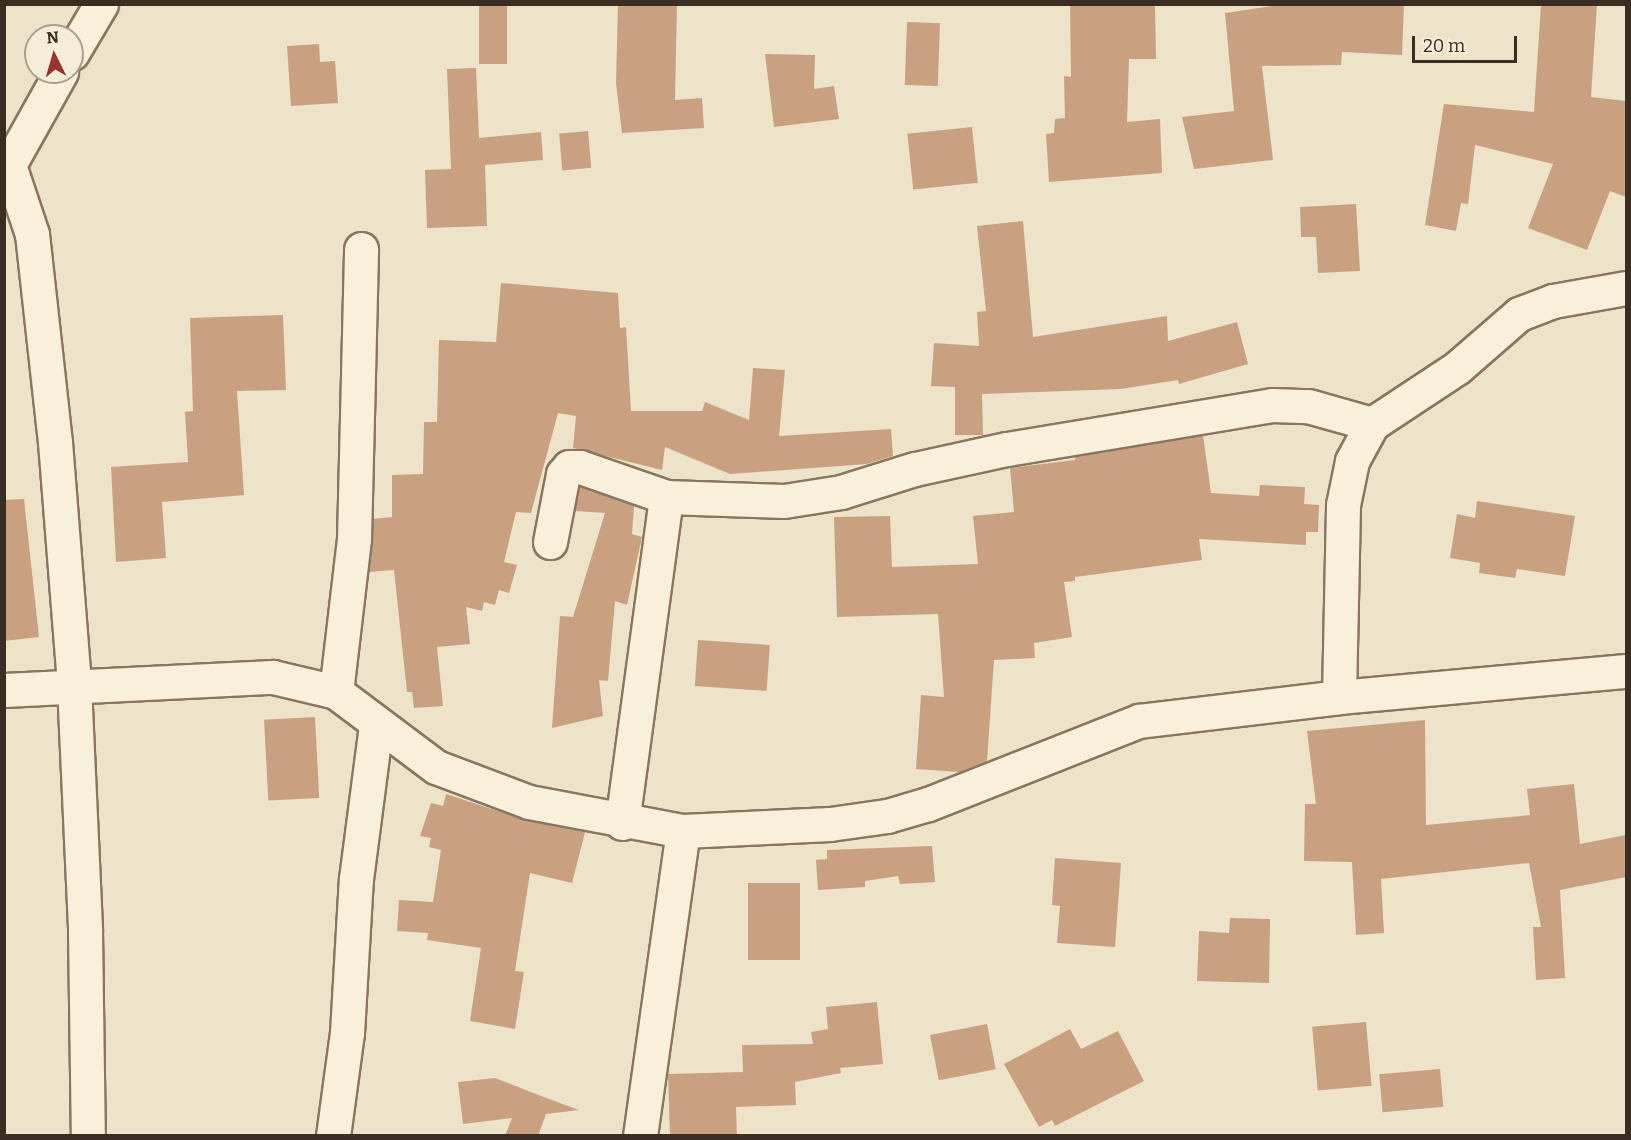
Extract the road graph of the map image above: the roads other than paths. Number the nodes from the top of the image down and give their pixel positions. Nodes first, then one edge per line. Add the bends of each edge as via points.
1 (101, 4) edge
2 (84, 33) edge
3 (54, 84) edge
4 (7, 164) edge
5 (360, 249) dead end
6 (1626, 286) edge
7 (1372, 424) junction
8 (666, 497) junction
9 (550, 542) dead end
10 (1626, 670) edge
11 (74, 685) junction
12 (4, 690) edge
13 (336, 692) junction
14 (1339, 697) junction
15 (376, 724) junction
16 (622, 823) junction
17 (683, 831) junction
18 (87, 1136) edge
19 (333, 1136) edge
20 (640, 1136) edge

1 - 2 street
3 - 4 street
4 - 11 street via 32,234 55,442
5 - 13 street via 354,539
6 - 7 street via 1553,301 1519,314 1458,367
7 - 8 street via 1308,406 1272,405 1007,449 915,469 841,492 784,501
7 - 14 street via 1352,461 1343,505
8 - 9 street via 580,466 569,467 563,474
8 - 16 street
10 - 14 street
11 - 12 street
11 - 13 street via 273,676
11 - 18 street via 85,931
13 - 15 street
14 - 17 street via 1139,721 928,804 887,816 830,824
15 - 16 street via 436,767 529,802
15 - 19 street via 356,879 347,1033
16 - 17 street
17 - 20 street

